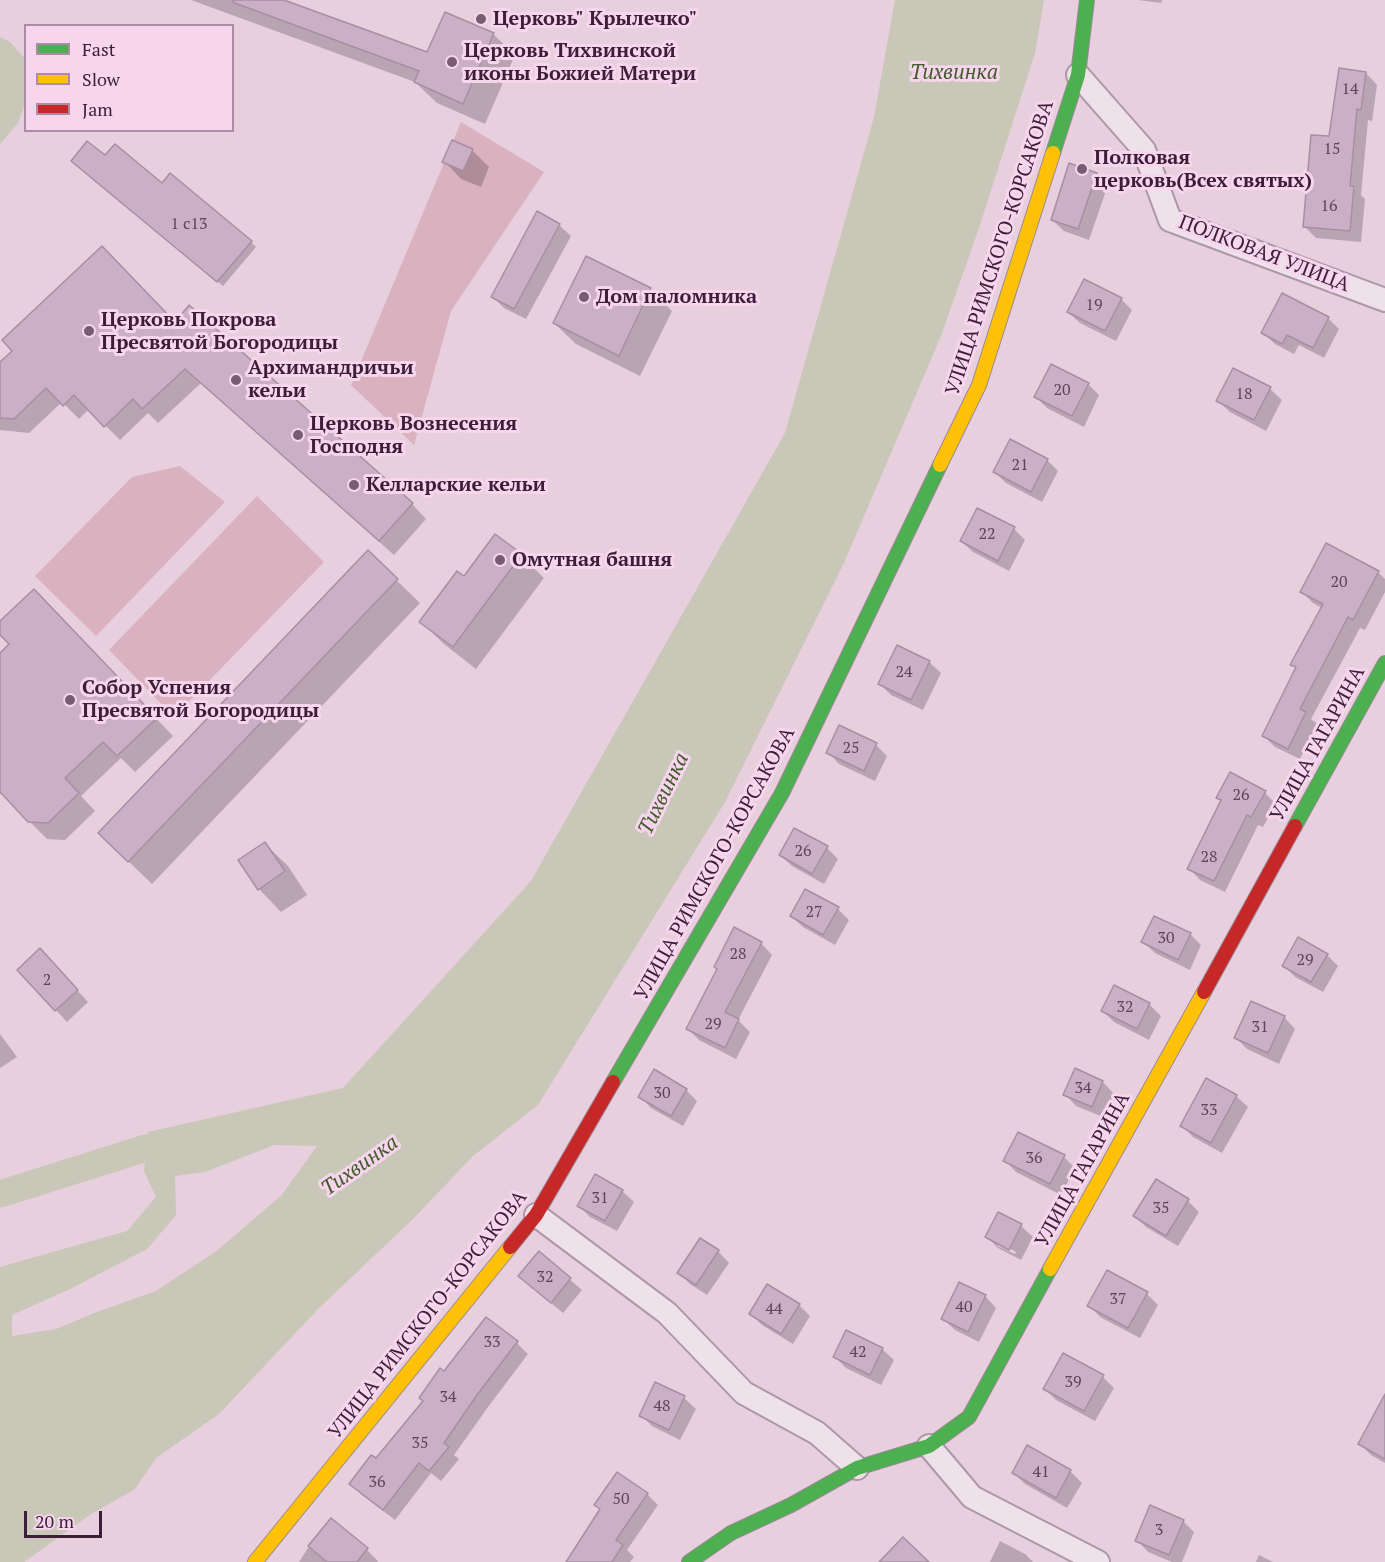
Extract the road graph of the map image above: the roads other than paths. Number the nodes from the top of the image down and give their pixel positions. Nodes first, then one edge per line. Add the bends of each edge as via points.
1 (1087, 0) edge
2 (1078, 75) junction
3 (1385, 300) edge
4 (1385, 663) edge
5 (536, 1215) junction
6 (929, 1446) junction
7 (857, 1468) junction
8 (255, 1562) edge
9 (689, 1562) edge
10 (1098, 1562) edge

1 - 2 street, УЛИЦА РИМСКОГО-КОРСАКОВА
2 - 3 street, ПОЛКОВАЯ УЛИЦА via 1144,150 1170,219
2 - 5 street, УЛИЦА РИМСКОГО-КОРСАКОВА via 979,386 782,793
4 - 6 street, УЛИЦА ГАГАРИНА via 969,1417
5 - 7 street via 667,1313 744,1393 817,1433
5 - 8 street, УЛИЦА РИМСКОГО-КОРСАКОВА
6 - 7 street, УЛИЦА ГАГАРИНА
6 - 10 street via 972,1497
7 - 9 street, УЛИЦА ГАГАРИНА via 731,1533

